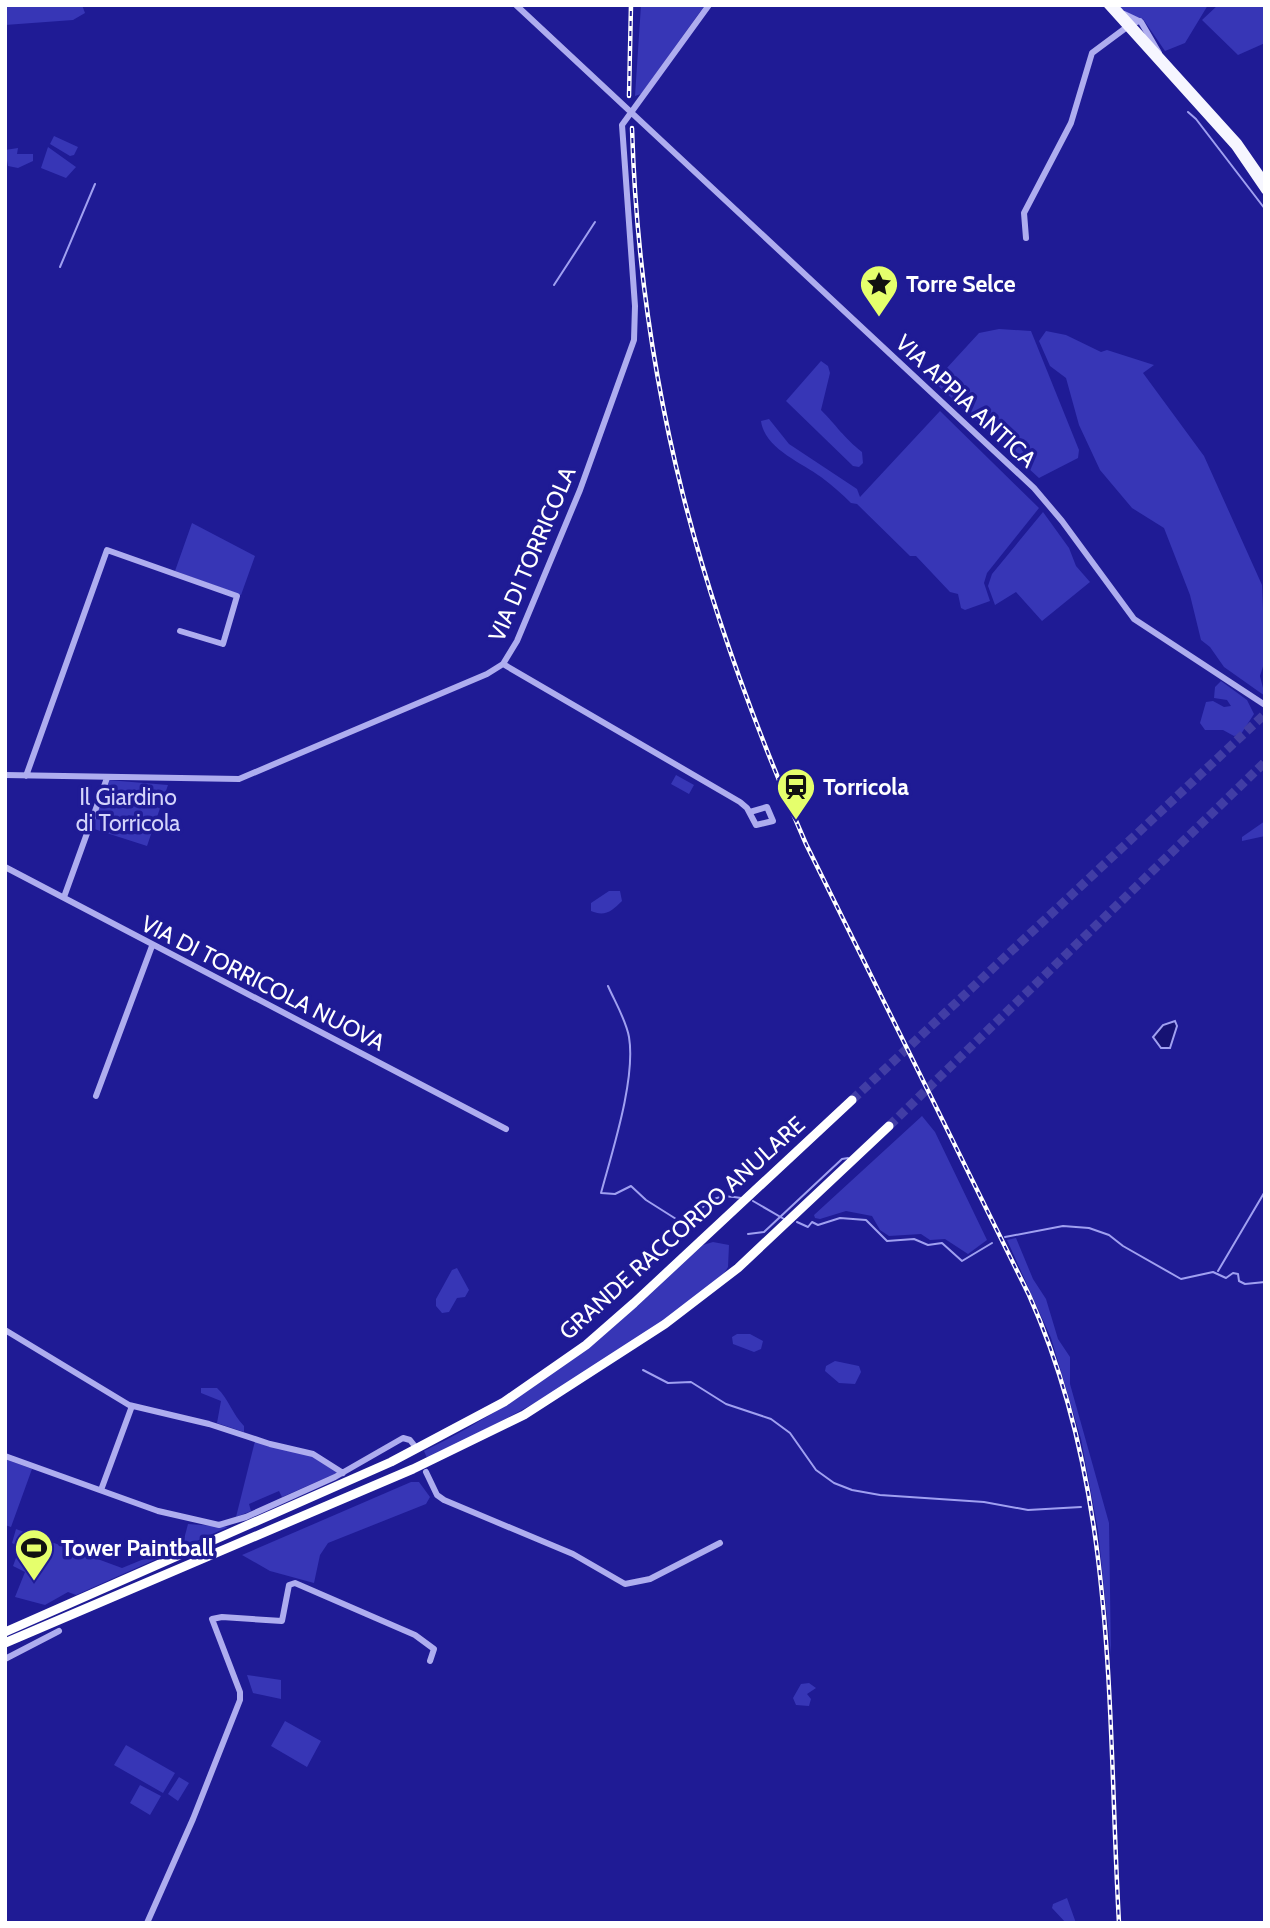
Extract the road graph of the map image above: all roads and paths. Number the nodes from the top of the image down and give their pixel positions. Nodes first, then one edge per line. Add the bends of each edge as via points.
1 (516, 5) edge
2 (709, 5) edge
3 (1107, 5) edge
4 (1114, 5) edge
5 (1122, 14) junction
6 (1140, 21) junction
7 (1129, 25) junction
8 (1159, 54) junction
9 (630, 113) junction
10 (1265, 181) edge
11 (1265, 191) edge
12 (1026, 237) dead end
13 (180, 631) dead end
14 (503, 664) junction
15 (1265, 705) edge
16 (5, 775) edge
17 (26, 776) junction
18 (107, 778) junction
19 (750, 812) junction
20 (5, 867) edge
21 (64, 897) junction
22 (152, 946) junction
23 (96, 1096) dead end
24 (852, 1100) tunnel mouth
25 (889, 1126) tunnel mouth
26 (506, 1129) dead end
27 (5, 1330) edge
28 (132, 1406) junction
29 (414, 1445) dead end
30 (418, 1455) dead end
31 (5, 1457) edge
32 (422, 1463) dead end
33 (426, 1472) dead end
34 (343, 1473) junction
35 (101, 1490) junction
36 (720, 1543) dead end
37 (59, 1631) dead end
38 (5, 1632) edge
39 (5, 1643) edge
40 (5, 1659) edge
41 (430, 1661) dead end
42 (147, 1923) edge

1 - 9 street, VIA APPIA ANTICA
2 - 9 street
3 - 7 main road
4 - 5 main road
5 - 6 street
5 - 7 main road
6 - 7 street
6 - 8 street
7 - 8 main road
7 - 11 main road via 1235,147
7 - 12 street via 1092,54 1070,123 1024,213
8 - 10 main road via 1238,142
9 - 14 street, VIA DI TORRICOLA via 621,135 635,300 634,340 554,555
9 - 15 street, VIA APPIA ANTICA via 1034,488 1134,619
13 - 17 street via 223,644 237,596 107,550
14 - 18 street, VIA DI TORRICOLA via 248,777
14 - 19 street
16 - 17 street, VIA DI TORRICOLA
17 - 18 street, VIA DI TORRICOLA
18 - 21 street
19 - 19 street via 768,807 773,821 756,825
20 - 21 street, VIA DI TORRICOLA NUOVA
21 - 22 street, VIA DI TORRICOLA NUOVA
22 - 23 street
22 - 26 street, VIA DI TORRICOLA NUOVA
24 - 38 highway, GRANDE RACCORDO ANULARE via 635,1303 586,1345 504,1402 391,1462
25 - 39 highway, GRANDE RACCORDO ANULARE via 730,1274 622,1354 524,1415 447,1454
27 - 28 street
28 - 34 street via 311,1454
28 - 35 street
29 - 34 street via 401,1439
30 - 32 street
31 - 35 street
33 - 36 street via 444,1500 572,1554 625,1584 650,1579
34 - 35 street via 223,1525 180,1518
37 - 40 street
41 - 42 street via 434,1650 415,1635 295,1583 289,1585 282,1621 212,1619 240,1700

